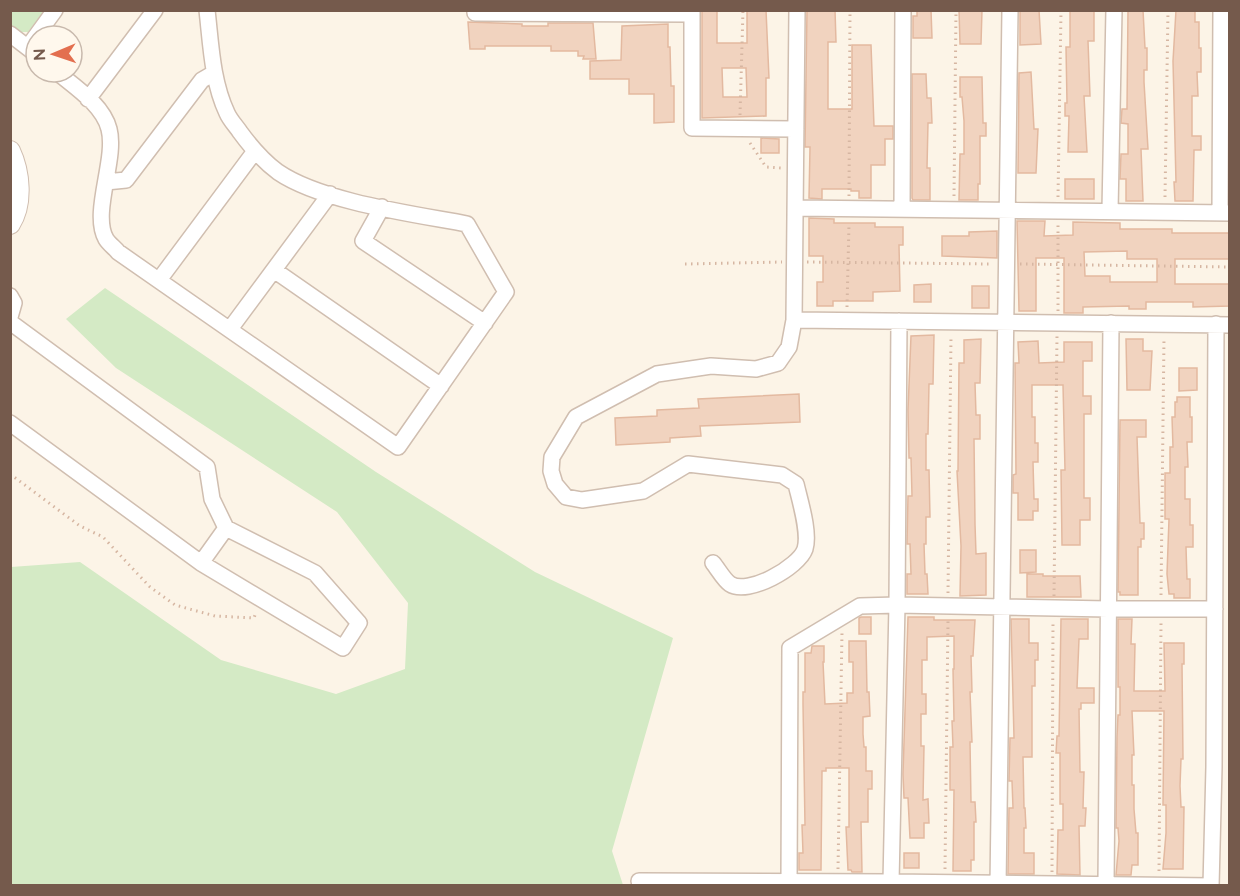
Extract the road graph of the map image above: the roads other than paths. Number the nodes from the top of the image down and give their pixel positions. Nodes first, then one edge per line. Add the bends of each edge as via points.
1 (55, 10) edge
2 (155, 10) edge
3 (207, 10) edge
4 (475, 10) edge
5 (797, 10) edge
6 (903, 10) edge
7 (1010, 10) edge
8 (1114, 10) edge
9 (1221, 10) edge
10 (586, 12) edge
11 (692, 12) edge
12 (47, 24) edge
13 (10, 34) edge
14 (24, 44) edge
15 (214, 73) junction
16 (71, 84) edge
17 (88, 99) junction
18 (795, 129) junction
19 (10, 151) edge
20 (255, 152) junction
21 (106, 182) junction
22 (330, 194) junction
23 (382, 207) junction
24 (795, 208) junction
25 (902, 209) junction
26 (1110, 210) junction
27 (1008, 211) junction
28 (1225, 212) edge
29 (10, 224) edge
30 (274, 270) junction
31 (159, 280) junction
32 (10, 296) edge
33 (10, 316) edge
34 (794, 320) junction
35 (899, 321) junction
36 (10, 322) edge
37 (1006, 322) junction
38 (485, 323) junction
39 (1111, 323) junction
40 (1223, 325) edge
41 (230, 328) junction
42 (441, 386) junction
43 (10, 423) edge
44 (226, 528) junction
45 (201, 563) junction
46 (713, 563) dead end
47 (897, 605) junction
48 (1002, 607) junction
49 (1108, 609) junction
50 (1215, 609) junction
51 (1222, 767) edge
52 (639, 881) dead end
53 (891, 882) junction
54 (789, 884) edge
55 (998, 884) edge
56 (1106, 884) junction

1 - 12 street
2 - 17 street
3 - 15 street
4 - 10 street
5 - 18 street
6 - 25 street
7 - 27 street
8 - 26 street
9 - 28 street
10 - 11 street
11 - 18 street via 692,128
13 - 14 street
15 - 20 street via 228,115
15 - 21 street via 202,80 126,180
16 - 17 street
17 - 21 street via 109,129
18 - 24 street
19 - 29 street via 19,182 15,216
20 - 22 street via 279,172
20 - 31 street
21 - 31 street via 102,224 106,238 118,252
22 - 23 street
22 - 30 street
23 - 38 street via 363,241
23 - 38 street via 467,224 507,292
24 - 25 street
24 - 34 street
25 - 27 street
26 - 27 street
26 - 28 street
27 - 37 street
30 - 41 street
30 - 42 street
31 - 41 street
32 - 33 street via 14,303
34 - 35 street
34 - 46 street via 789,347 778,363 756,369 711,366 657,374 576,417 552,457 555,484 567,497 582,500 643,491 688,464 782,475 796,484 806,534 805,549 795,563 744,589 730,584
35 - 37 street
35 - 47 street
36 - 44 street via 207,467 212,499
37 - 39 street
37 - 48 street
38 - 42 street
39 - 40 street
39 - 49 street
40 - 50 street
41 - 42 street via 398,447
43 - 45 street
44 - 45 street
44 - 45 street via 315,573 359,623 343,648
47 - 48 street
47 - 53 street
47 - 54 street via 860,606 790,648
48 - 49 street
48 - 55 street
49 - 50 street
49 - 56 street
50 - 51 street
51 - 56 street via 1210,885
52 - 54 street
53 - 54 street
53 - 55 street
55 - 56 street

